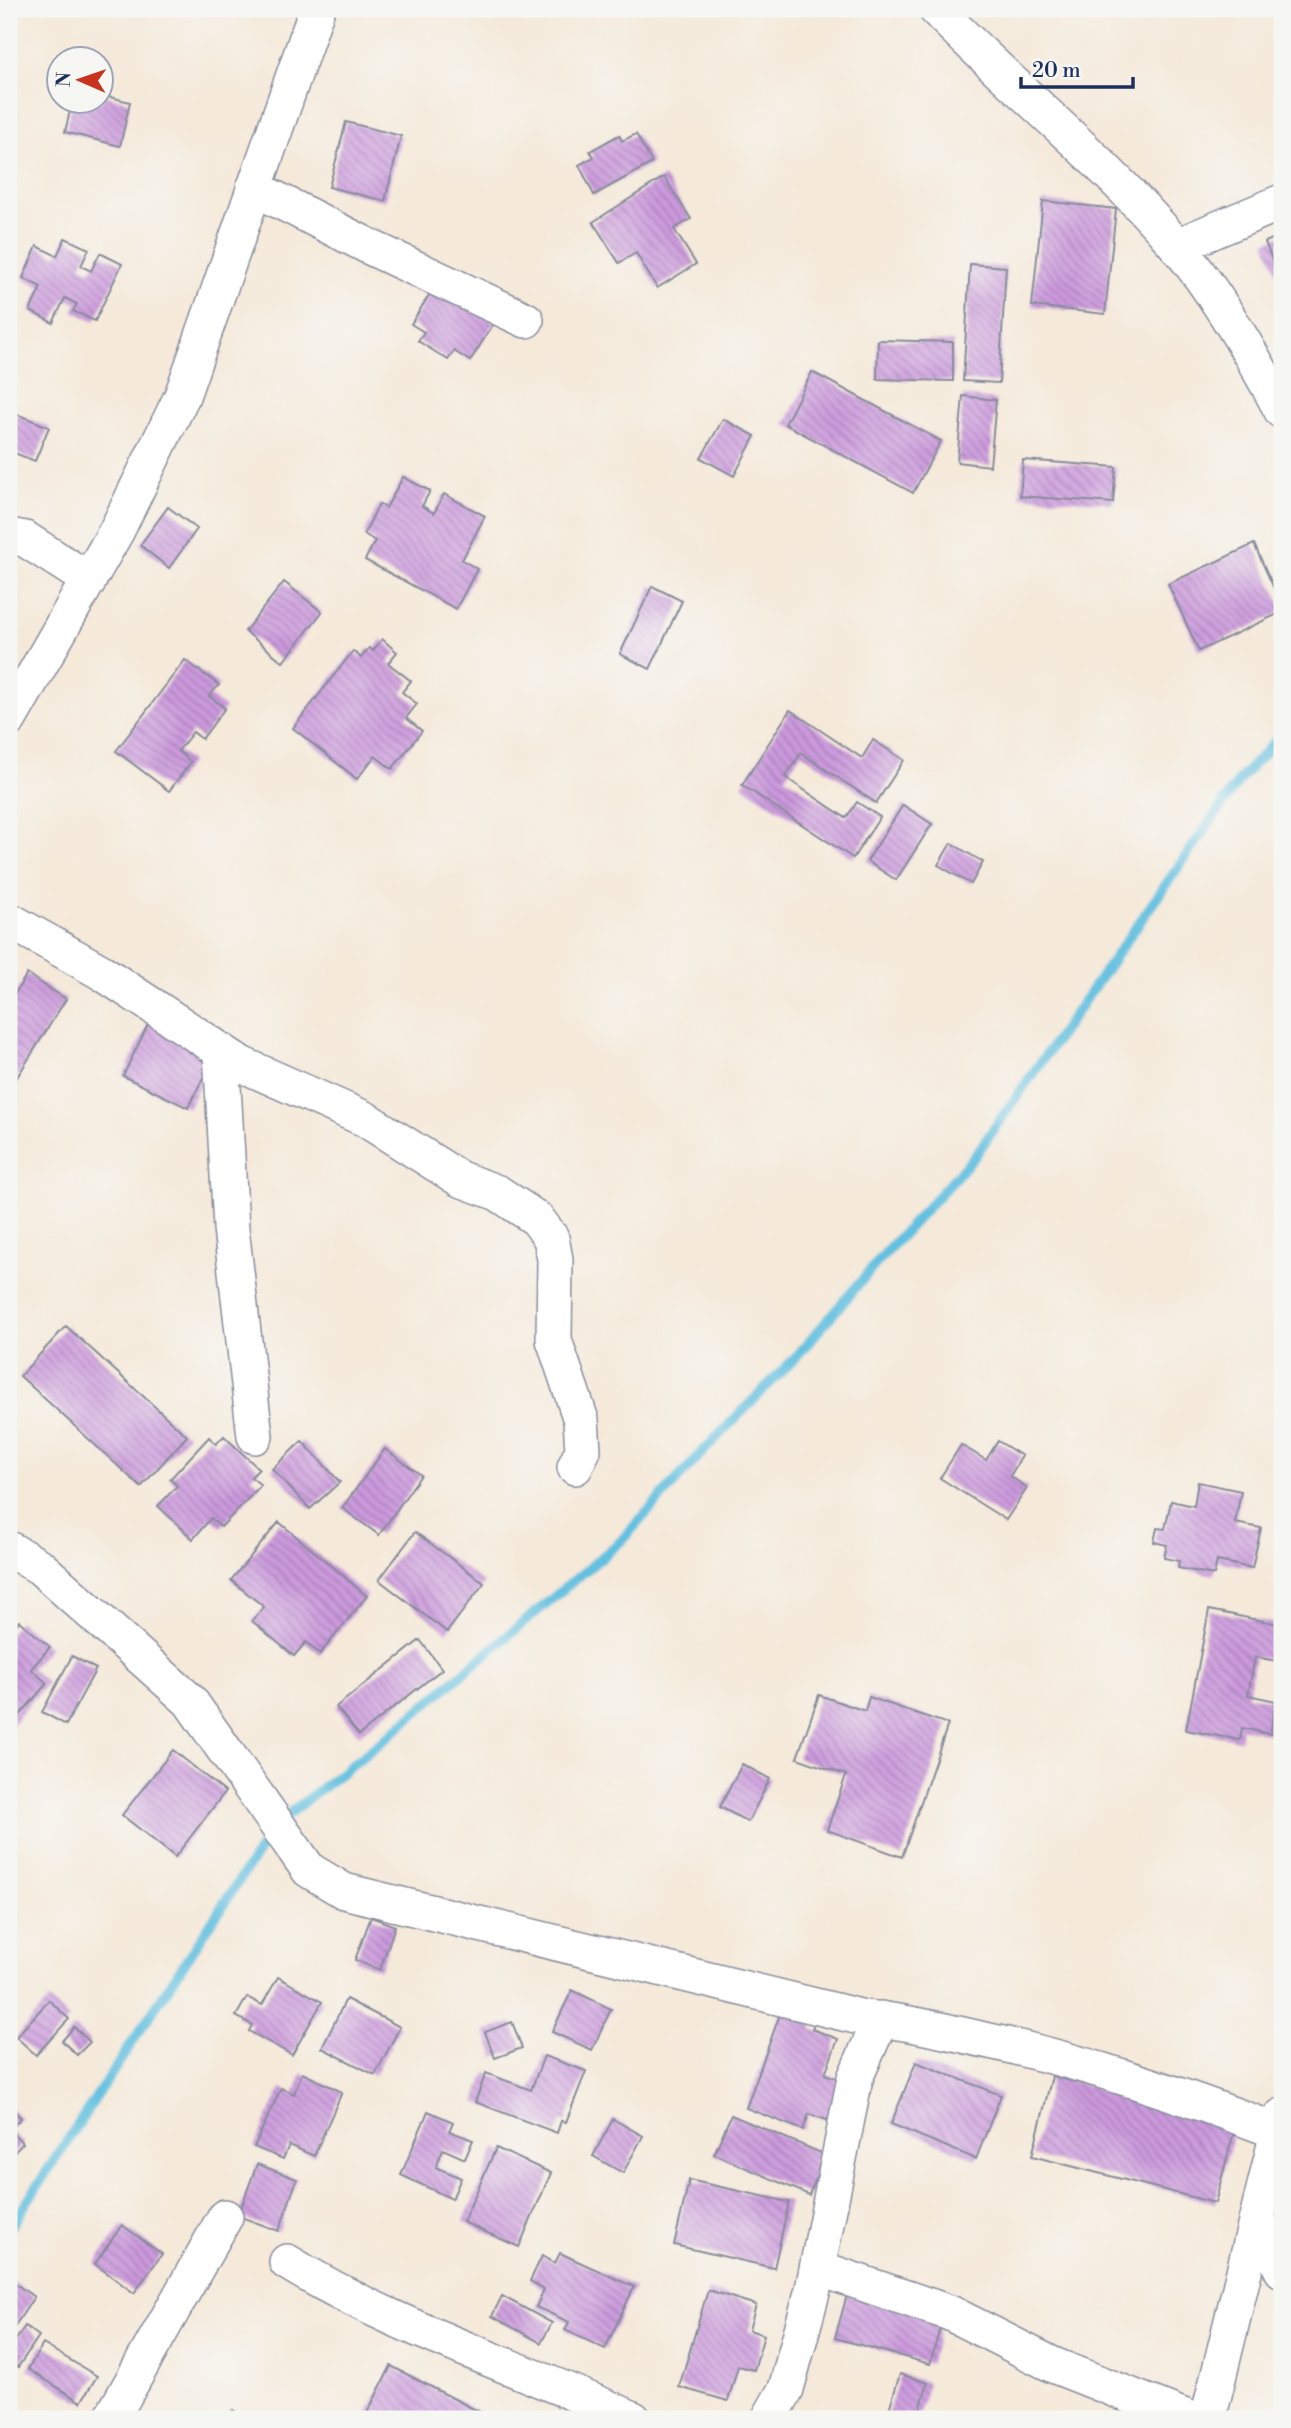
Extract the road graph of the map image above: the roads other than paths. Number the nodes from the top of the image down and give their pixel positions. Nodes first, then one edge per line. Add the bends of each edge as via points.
1 (317, 9) edge
2 (936, 9) edge
3 (254, 188) junction
4 (1282, 202) edge
5 (1177, 246) junction
6 (526, 320) dead end
7 (1282, 411) edge
8 (9, 536) edge
9 (89, 580) junction
10 (9, 719) edge
11 (9, 920) edge
12 (221, 1051) junction
13 (255, 1436) dead end
14 (575, 1467) dead end
15 (9, 1549) edge
16 (881, 2019) junction
17 (1281, 2124) edge
18 (225, 2217) dead end
19 (1257, 2218) junction
20 (1280, 2260) edge
21 (287, 2262) dead end
22 (818, 2268) junction
23 (111, 2419) edge
24 (633, 2419) edge
25 (769, 2419) edge
26 (1191, 2419) edge
27 (1208, 2419) edge

1 - 3 street
2 - 5 street via 1081,144
3 - 6 street
3 - 9 street via 182,396
4 - 5 street
5 - 7 street via 1254,359
8 - 9 street via 25,540
9 - 10 street
11 - 12 street via 101,972
12 - 13 street via 232,1228
12 - 14 street via 365,1119 460,1179 498,1193 537,1219 551,1238 554,1340 581,1420 583,1450
15 - 16 street via 50,1575 190,1702 309,1870 344,1891
16 - 17 street via 1058,2056
16 - 22 street via 855,2078
17 - 19 street
18 - 23 street
19 - 20 street
19 - 27 street
21 - 24 street via 394,2321
22 - 25 street via 786,2389
22 - 26 street via 950,2313 1053,2365

